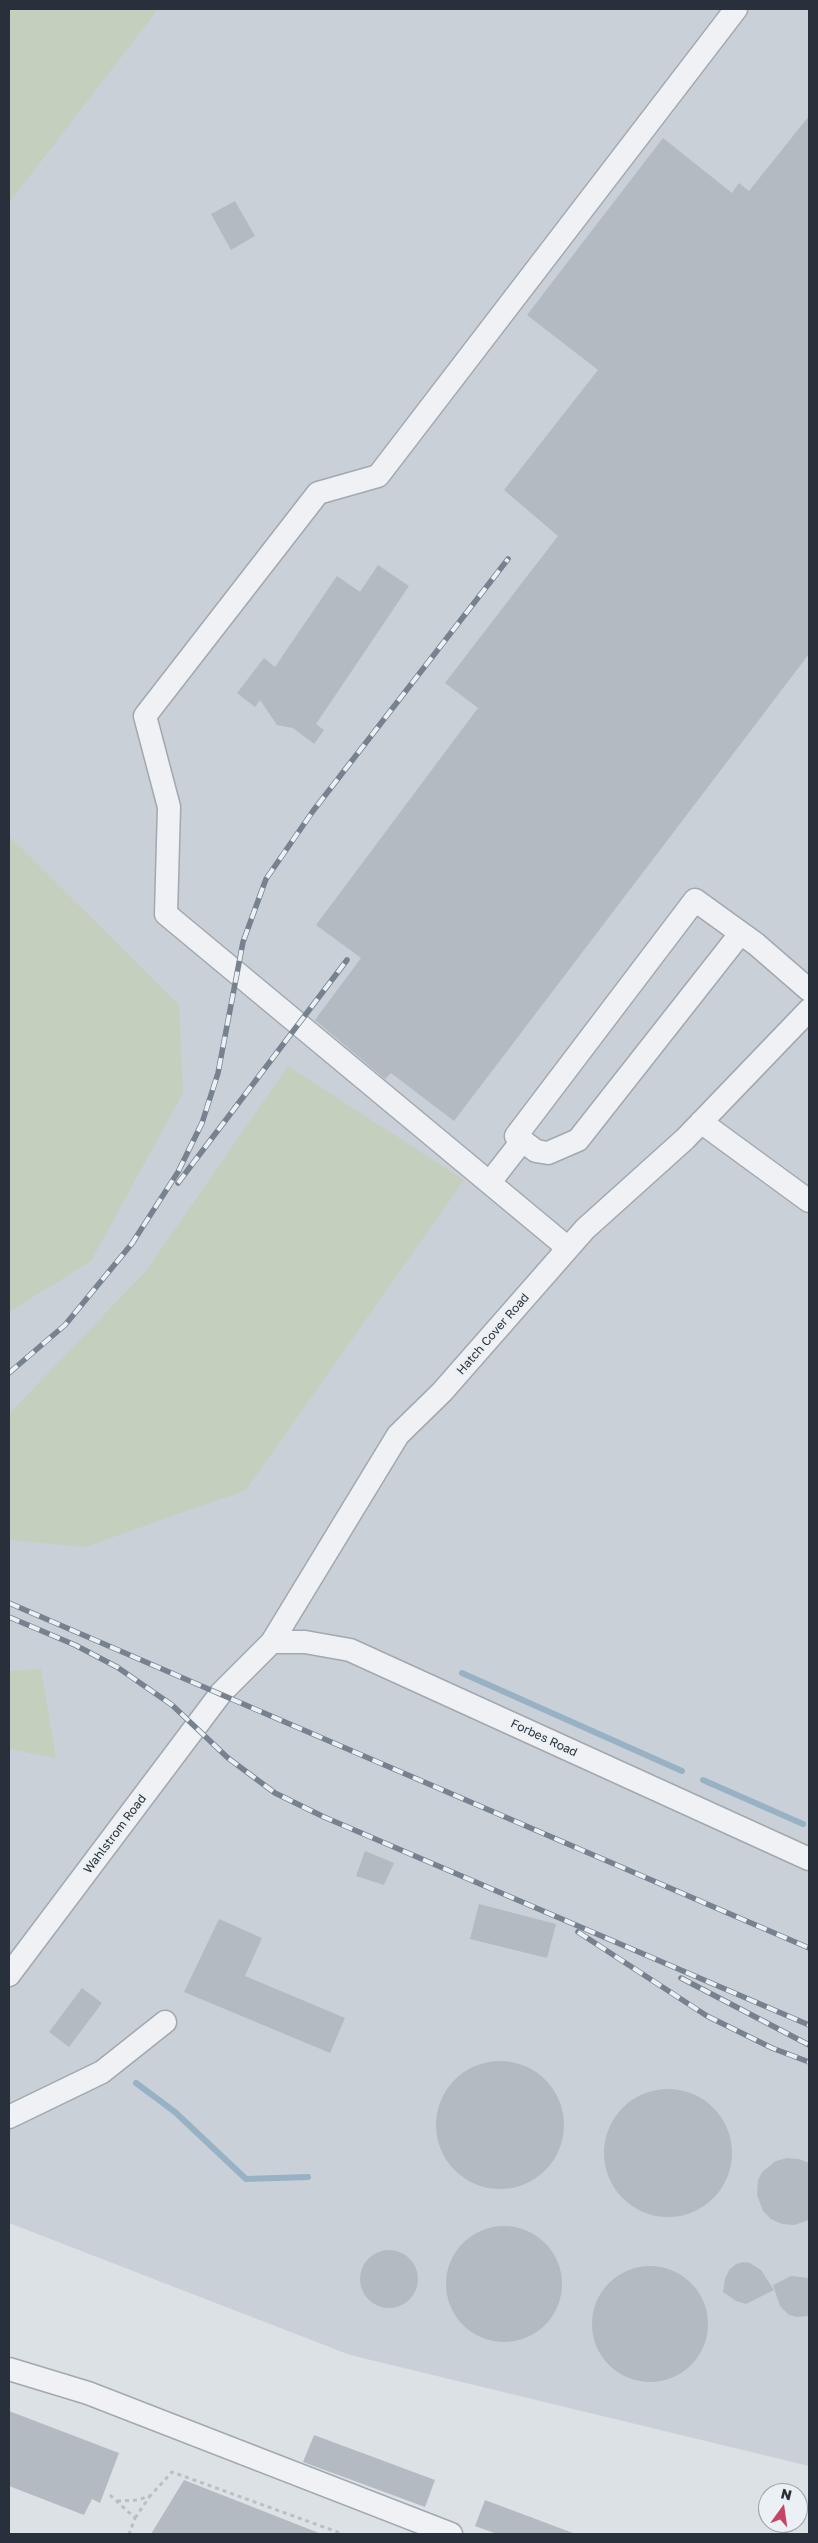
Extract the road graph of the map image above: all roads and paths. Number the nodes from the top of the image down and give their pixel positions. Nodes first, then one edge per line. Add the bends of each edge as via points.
1 (736, 9) edge
2 (740, 934) junction
3 (809, 990) edge
4 (809, 1010) edge
5 (701, 1122) junction
6 (522, 1141) junction
7 (490, 1182) junction
8 (809, 1201) edge
9 (568, 1248) junction
10 (272, 1642) junction
11 (221, 1692) joint
12 (809, 1859) edge
13 (9, 1975) edge
14 (165, 2022) dead end
15 (9, 2117) edge
16 (9, 2369) edge
17 (110, 2495) dead end
18 (150, 2496) junction
19 (117, 2500) junction
20 (135, 2518) junction
21 (129, 2534) edge
22 (343, 2534) edge
23 (451, 2534) edge

1 - 7 street via 378,476 318,493 145,716 169,807 166,914
2 - 3 street
2 - 6 street via 578,1140 548,1153 536,1152
2 - 6 street via 695,900 516,1136
4 - 5 street, Hatch Cover Road
5 - 8 street
5 - 9 street, Hatch Cover Road
6 - 7 street
7 - 9 street
9 - 10 street, Hatch Cover Road via 442,1392 398,1435
10 - 11 street, Hatch Cover Road
10 - 12 street, Forbes Road via 305,1642 350,1650
11 - 13 street, Wahlstrom Road
14 - 15 street via 102,2072
16 - 23 street via 88,2393
17 - 19 path
18 - 19 path
18 - 20 path
18 - 22 path via 172,2472
19 - 20 path
20 - 21 path

